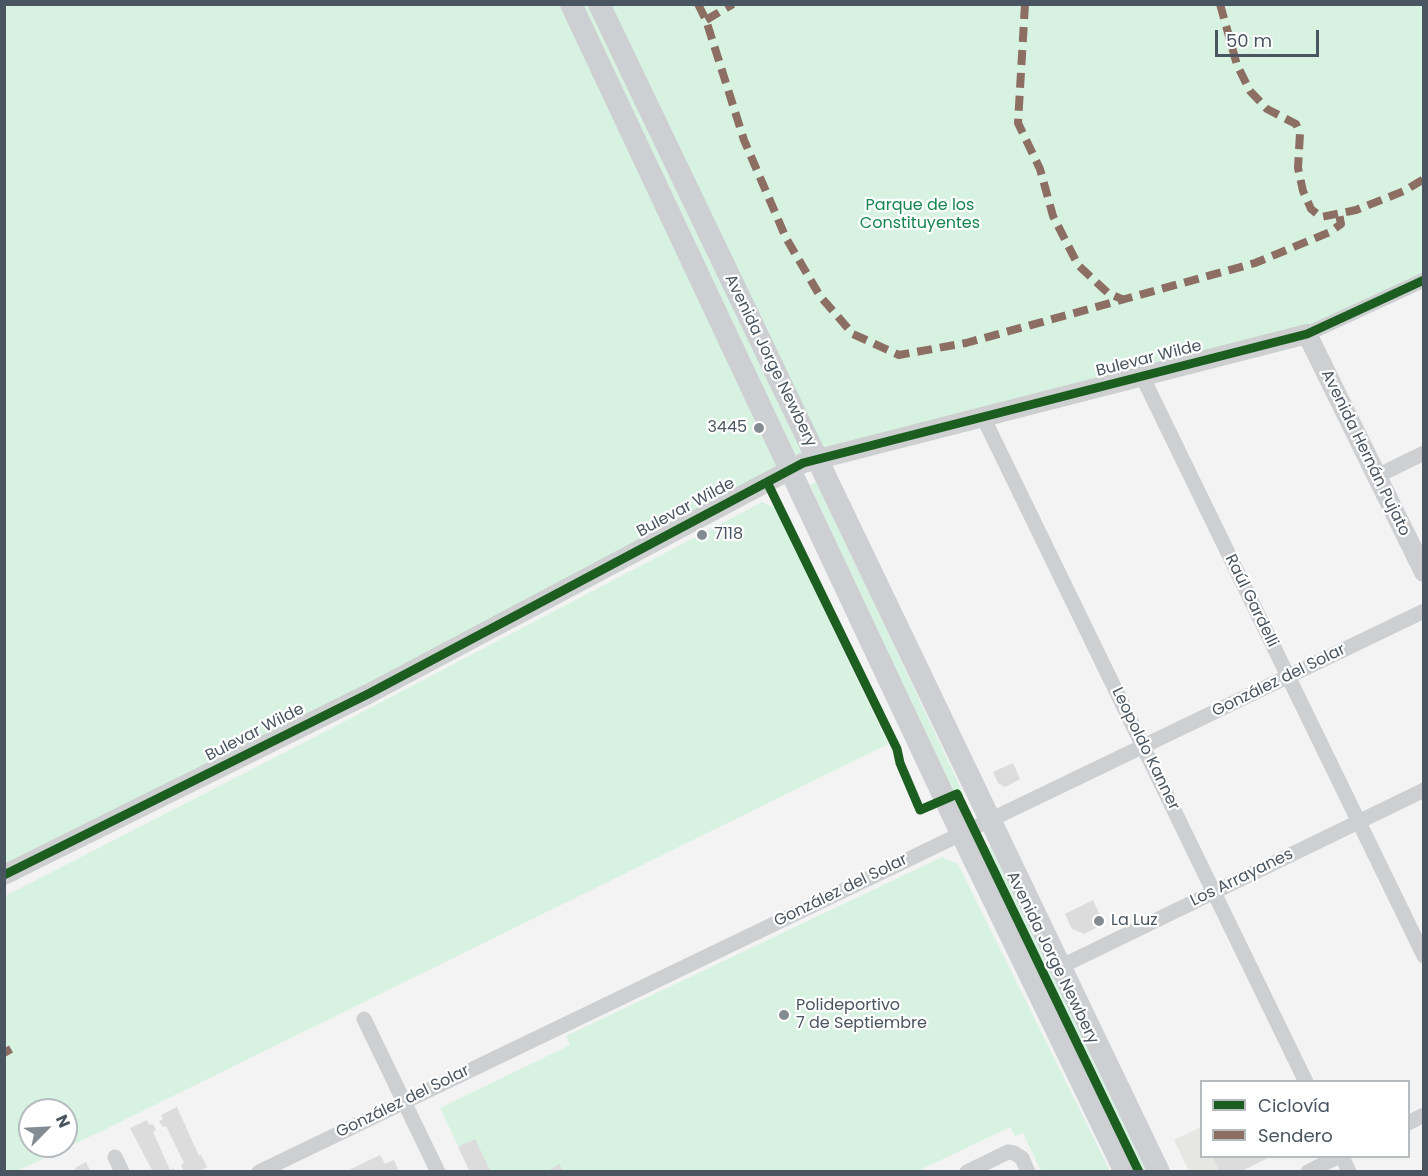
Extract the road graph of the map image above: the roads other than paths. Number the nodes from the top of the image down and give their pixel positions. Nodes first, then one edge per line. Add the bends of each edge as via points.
1 (571, 4) edge
2 (599, 4) edge
3 (1424, 280) edge
4 (1307, 334) junction
5 (1142, 376) junction
6 (983, 417) junction
7 (1424, 453) edge
8 (816, 458) junction
9 (790, 470) junction
10 (1377, 476) junction
11 (1424, 572) edge
12 (1424, 612) edge
13 (1288, 677) junction
14 (1143, 746) junction
15 (1424, 790) edge
16 (988, 820) junction
17 (1358, 822) junction
18 (961, 833) junction
19 (4, 875) edge
20 (1215, 891) junction
21 (1424, 956) edge
22 (1060, 967) junction
23 (364, 1019) dead end
24 (1305, 1080) edge
25 (404, 1101) junction
26 (1424, 1115) edge
27 (1410, 1122) edge
28 (115, 1157) dead end
29 (1337, 1158) edge
30 (1342, 1158) edge
31 (122, 1172) edge
32 (259, 1172) edge
33 (438, 1172) edge
34 (967, 1172) edge
35 (1028, 1172) edge
36 (1125, 1172) edge
37 (1159, 1172) edge
38 (1308, 1172) edge
39 (1349, 1172) edge

1 - 9 main road, Avenida Jorge Newbery
2 - 8 main road, Avenida Jorge Newbery
3 - 4 street, Bulevar Wilde
4 - 5 street, Bulevar Wilde
4 - 10 street, Avenida Hernán Pujato
5 - 6 street, Bulevar Wilde
5 - 13 street, Raúl Gardelli
6 - 8 street, Bulevar Wilde
6 - 14 street, Leopoldo Kanner
7 - 10 street
8 - 9 street, Bulevar Wilde
8 - 16 main road, Avenida Jorge Newbery
9 - 18 main road, Avenida Jorge Newbery
9 - 19 street, Bulevar Wilde via 370,693
10 - 11 street, Avenida Hernán Pujato
12 - 13 street, González del Solar
13 - 14 street, González del Solar
13 - 17 street, Raúl Gardelli
14 - 16 street, González del Solar
14 - 20 street, Leopoldo Kanner
15 - 17 street, Los Arrayanes
16 - 18 street, González del Solar
16 - 22 main road, Avenida Jorge Newbery
17 - 20 street, Los Arrayanes
17 - 21 street, Raúl Gardelli
18 - 25 street, González del Solar
18 - 36 main road, Avenida Jorge Newbery
20 - 22 street, Los Arrayanes
20 - 24 street, Leopoldo Kanner
22 - 37 main road, Avenida Jorge Newbery
23 - 25 street
25 - 32 street, González del Solar
25 - 33 street
26 - 27 street
28 - 31 street
29 - 38 street
30 - 39 street
34 - 35 street via 1008,1152 1022,1158

